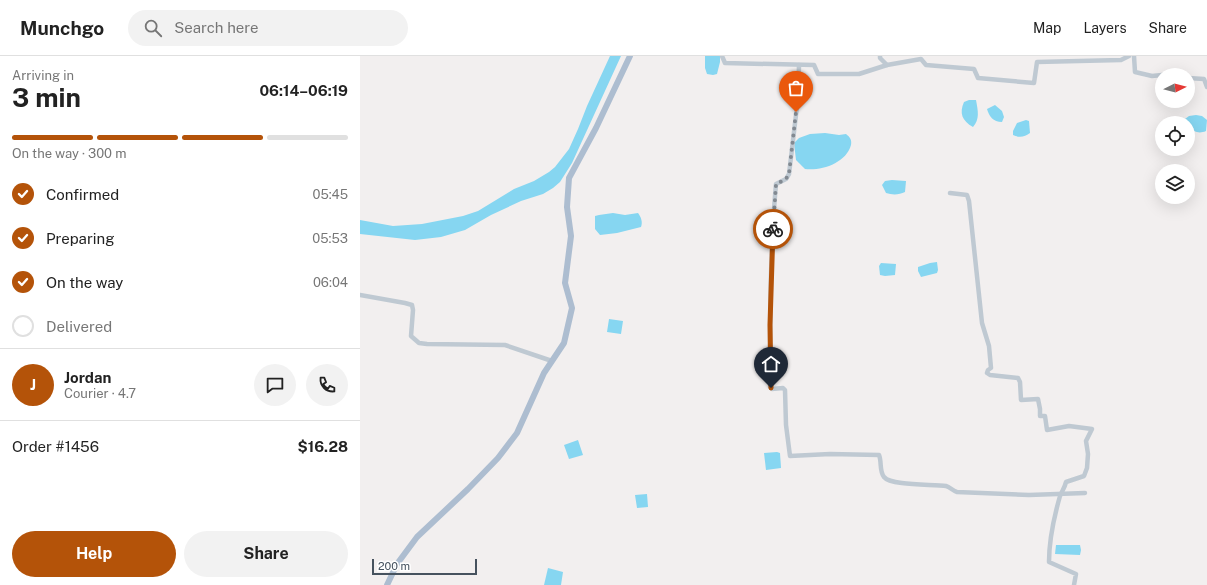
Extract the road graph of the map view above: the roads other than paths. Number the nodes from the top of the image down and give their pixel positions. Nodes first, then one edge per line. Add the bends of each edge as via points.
1 (630, 56) edge
2 (722, 56) edge
3 (880, 56) edge
4 (1129, 56) edge
5 (1134, 56) edge
6 (799, 65) junction
7 (887, 65) junction
8 (1155, 76) edge
9 (1195, 78) edge
10 (1207, 87) edge
11 (950, 193) dead end
12 (360, 295) edge
13 (552, 361) junction
14 (1085, 493) dead end
15 (1061, 494) junction
16 (387, 585) edge
17 (1074, 585) edge

1 - 13 main road via 569,178 567,207 571,236 565,283 572,308 564,343
2 - 6 street via 725,63
3 - 7 street
4 - 7 street via 1121,60 1037,62 1034,83 978,78 974,69 926,65 921,59
5 - 8 street via 1135,72
6 - 7 street via 814,65 818,74 859,74
6 - 15 street via 798,98 789,174 786,179 776,184 771,279 770,387 785,390 790,456 879,455 884,478 889,480 947,487 957,492
9 - 10 street via 1204,79
11 - 15 street via 967,196 969,201 982,322 991,359 991,368 987,374 1018,378 1021,400 1038,399 1040,416 1045,416 1047,430 1069,426 1092,429 1086,441 1086,472 1084,476 1066,482
12 - 13 street via 412,305 411,336 419,342 505,345
13 - 16 main road via 517,433 478,479 417,537 397,564
14 - 15 street
15 - 17 street via 1054,520 1049,562 1076,574

